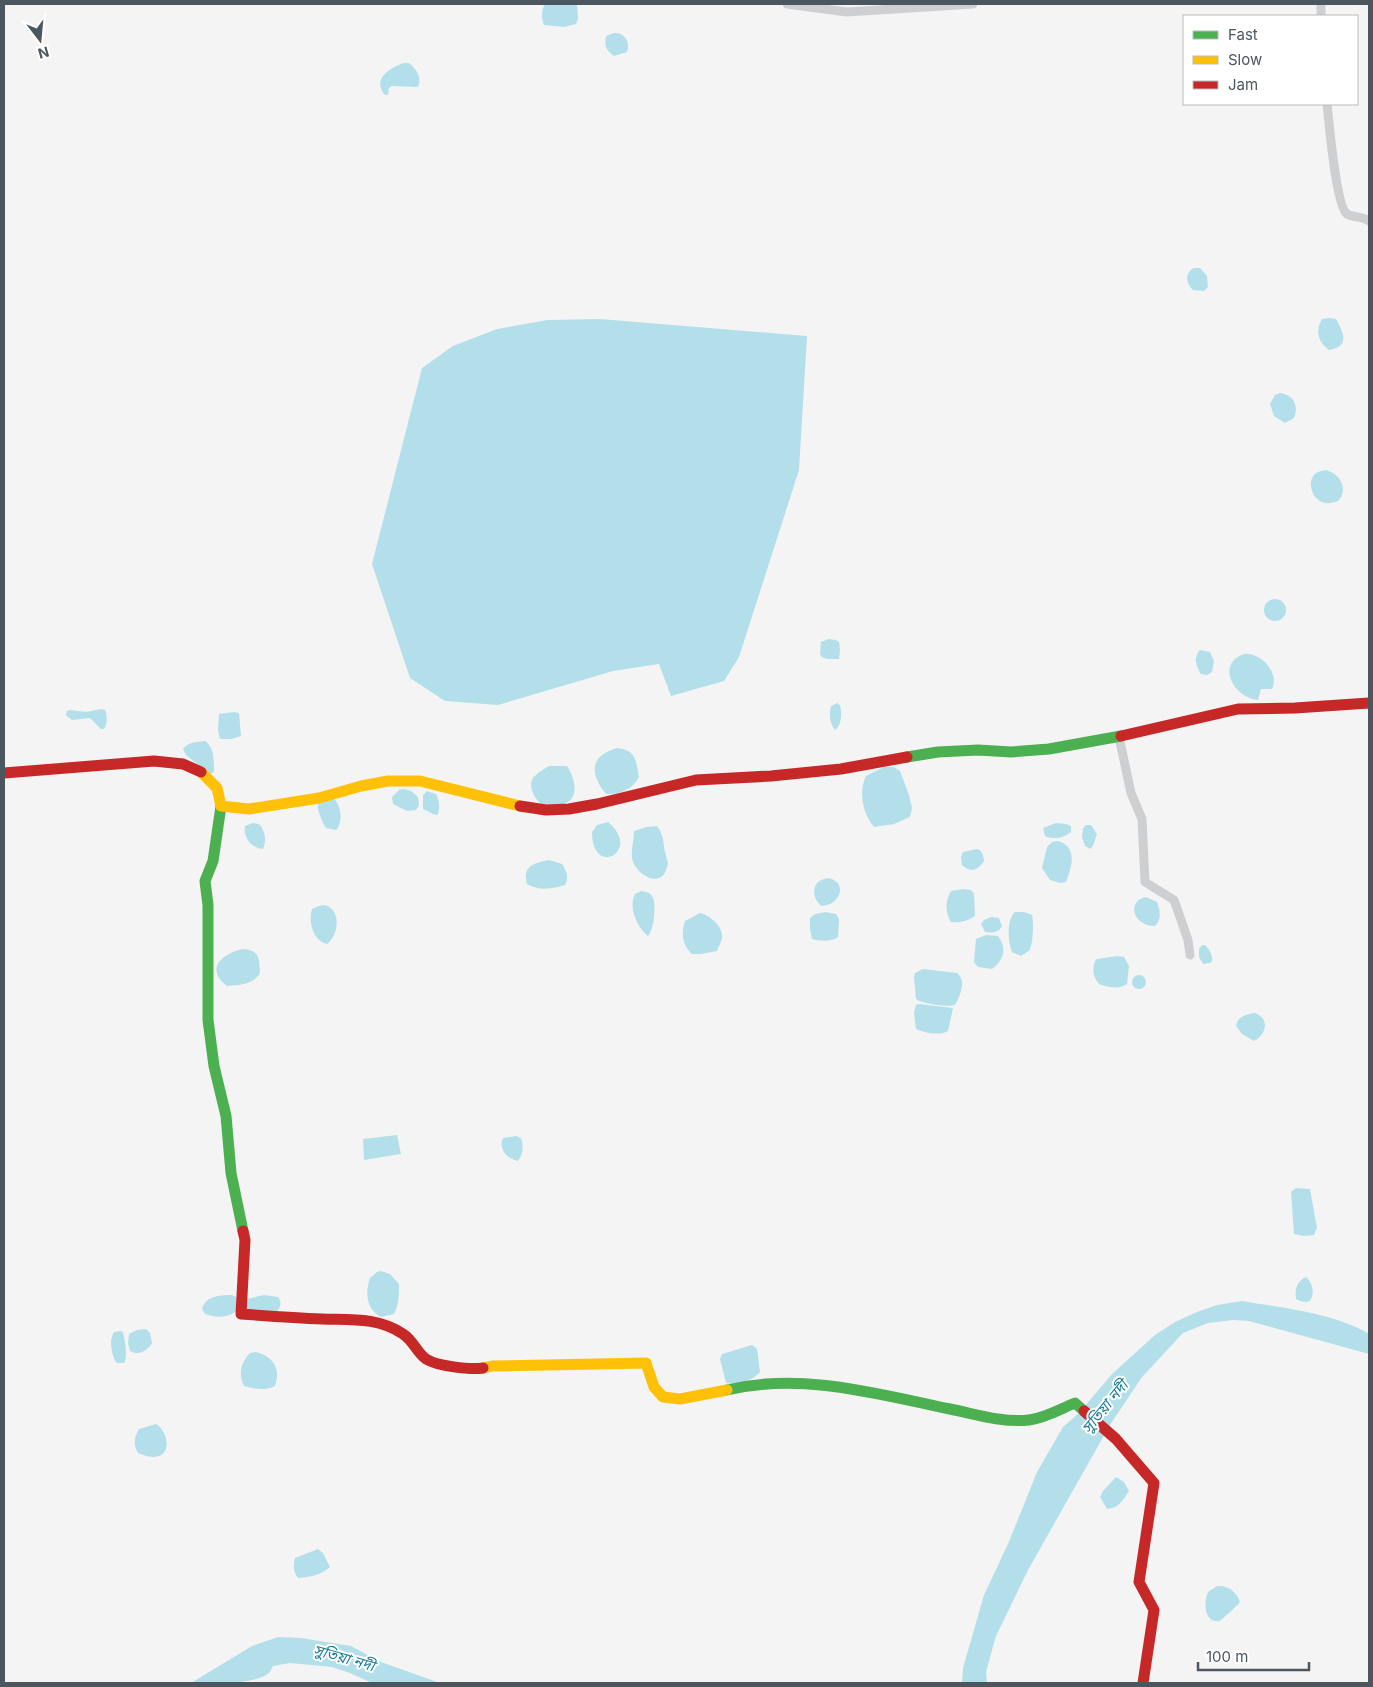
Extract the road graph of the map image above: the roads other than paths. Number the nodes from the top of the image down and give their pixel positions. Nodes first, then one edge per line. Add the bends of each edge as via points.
1 (787, 4) edge
2 (973, 4) edge
3 (1327, 105) edge
4 (1369, 221) edge
5 (1369, 703) edge
6 (1119, 737) junction
7 (4, 773) edge
8 (221, 806) junction
9 (1190, 955) dead end
10 (1143, 1683) edge

1 - 2 street via 847,12
3 - 4 street via 1343,208 1348,214
5 - 6 street via 1238,709
6 - 8 street via 1049,749 938,752 841,769 696,780 569,809 518,806 420,781 388,781 319,798 249,809
6 - 9 street via 1131,793 1142,819 1145,882 1174,900
7 - 8 street via 130,763 184,764 213,782 218,789
8 - 10 street via 213,860 205,881 208,1020 214,1066 226,1116 231,1173 245,1240 241,1314 378,1322 404,1334 426,1359 458,1367 646,1363 656,1389 662,1397 670,1399 696,1397 750,1384 794,1382 858,1389 1009,1420 1036,1419 1075,1403 1116,1439 1154,1483 1139,1582 1154,1610

